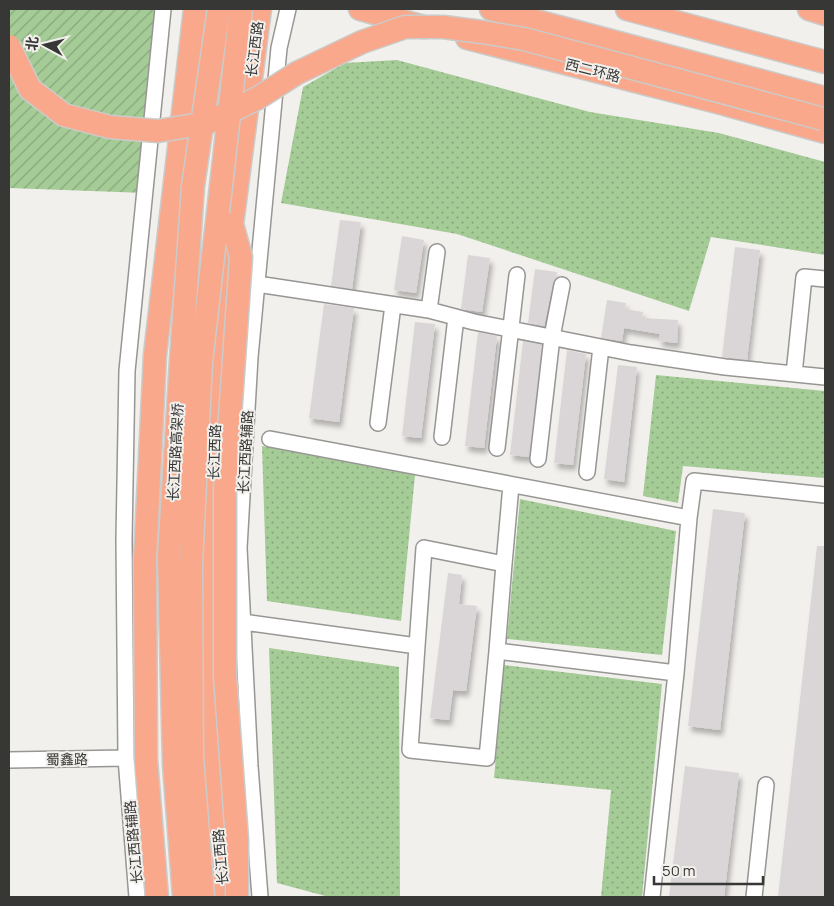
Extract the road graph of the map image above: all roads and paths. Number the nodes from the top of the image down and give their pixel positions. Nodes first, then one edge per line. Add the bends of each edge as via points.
1 (195, 9) edge
2 (219, 9) edge
3 (241, 9) edge
4 (260, 9) edge
5 (288, 9) edge
6 (491, 9) edge
7 (627, 9) edge
8 (809, 9) edge
9 (370, 10) edge
10 (160, 11) edge
11 (825, 14) edge
12 (9, 46) edge
13 (825, 62) edge
14 (825, 117) edge
15 (232, 224) junction
16 (170, 232) junction
17 (437, 252) dead end
18 (517, 275) dead end
19 (825, 279) edge
20 (257, 284) junction
21 (562, 285) dead end
22 (394, 305) junction
23 (429, 310) junction
24 (456, 317) junction
25 (510, 329) junction
26 (552, 337) junction
27 (601, 347) junction
28 (794, 374) junction
29 (825, 377) edge
30 (378, 423) dead end
31 (442, 437) dead end
32 (270, 439) dead end
33 (497, 448) dead end
34 (538, 459) dead end
35 (587, 472) dead end
36 (511, 485) junction
37 (825, 495) edge
38 (689, 518) junction
39 (504, 564) junction
40 (243, 622) junction
41 (417, 646) junction
42 (497, 651) junction
43 (676, 673) junction
44 (126, 758) junction
45 (9, 760) edge
46 (766, 785) dead end
47 (137, 897) edge
48 (152, 897) edge
49 (157, 897) edge
50 (184, 897) edge
51 (203, 897) edge
52 (223, 897) edge
53 (237, 897) edge
54 (260, 897) edge
55 (652, 897) edge
56 (754, 897) edge

1 - 16 highway
2 - 50 highway, 长江西路高架桥, bridge via 194,186 169,557 174,764
3 - 51 highway, 长江西路高架桥, bridge via 201,363 192,555 192,758
4 - 15 highway, 长江西路
5 - 20 street, 长江西路辅路 via 279,48
6 - 14 highway
7 - 13 highway
8 - 11 highway
9 - 14 highway, 西二环路 via 445,33 717,102
10 - 44 street, 长江西路辅路 via 128,371 124,540
12 - 14 highway, bridge via 30,88 64,114 129,129 158,131 207,123 258,98 297,72 362,42 405,27 443,27 524,39
15 - 52 highway, 长江西路 via 218,358 209,572 212,764
15 - 53 highway, bridge via 241,257 225,490 225,676 237,840
16 - 48 highway via 142,363 133,541 135,754 143,863
16 - 49 highway via 155,355 145,560 146,760
17 - 23 street
18 - 25 street
19 - 28 street via 804,277
20 - 22 street
20 - 40 street, 长江西路辅路 via 239,548
21 - 26 street
22 - 23 street
22 - 30 street
23 - 24 street
24 - 25 street
24 - 31 street
25 - 26 street
25 - 33 street
26 - 27 street
26 - 34 street
27 - 28 street via 725,367
27 - 35 street
28 - 29 street
32 - 36 street
36 - 38 street
36 - 39 street
37 - 38 street via 694,482
38 - 43 street
39 - 41 street via 424,548
39 - 42 street
40 - 41 street
40 - 54 street, 长江西路辅路
41 - 42 street via 410,750 487,758
42 - 43 street
43 - 55 street
44 - 45 street, 蜀鑫路
44 - 47 street, 长江西路辅路
46 - 56 street

